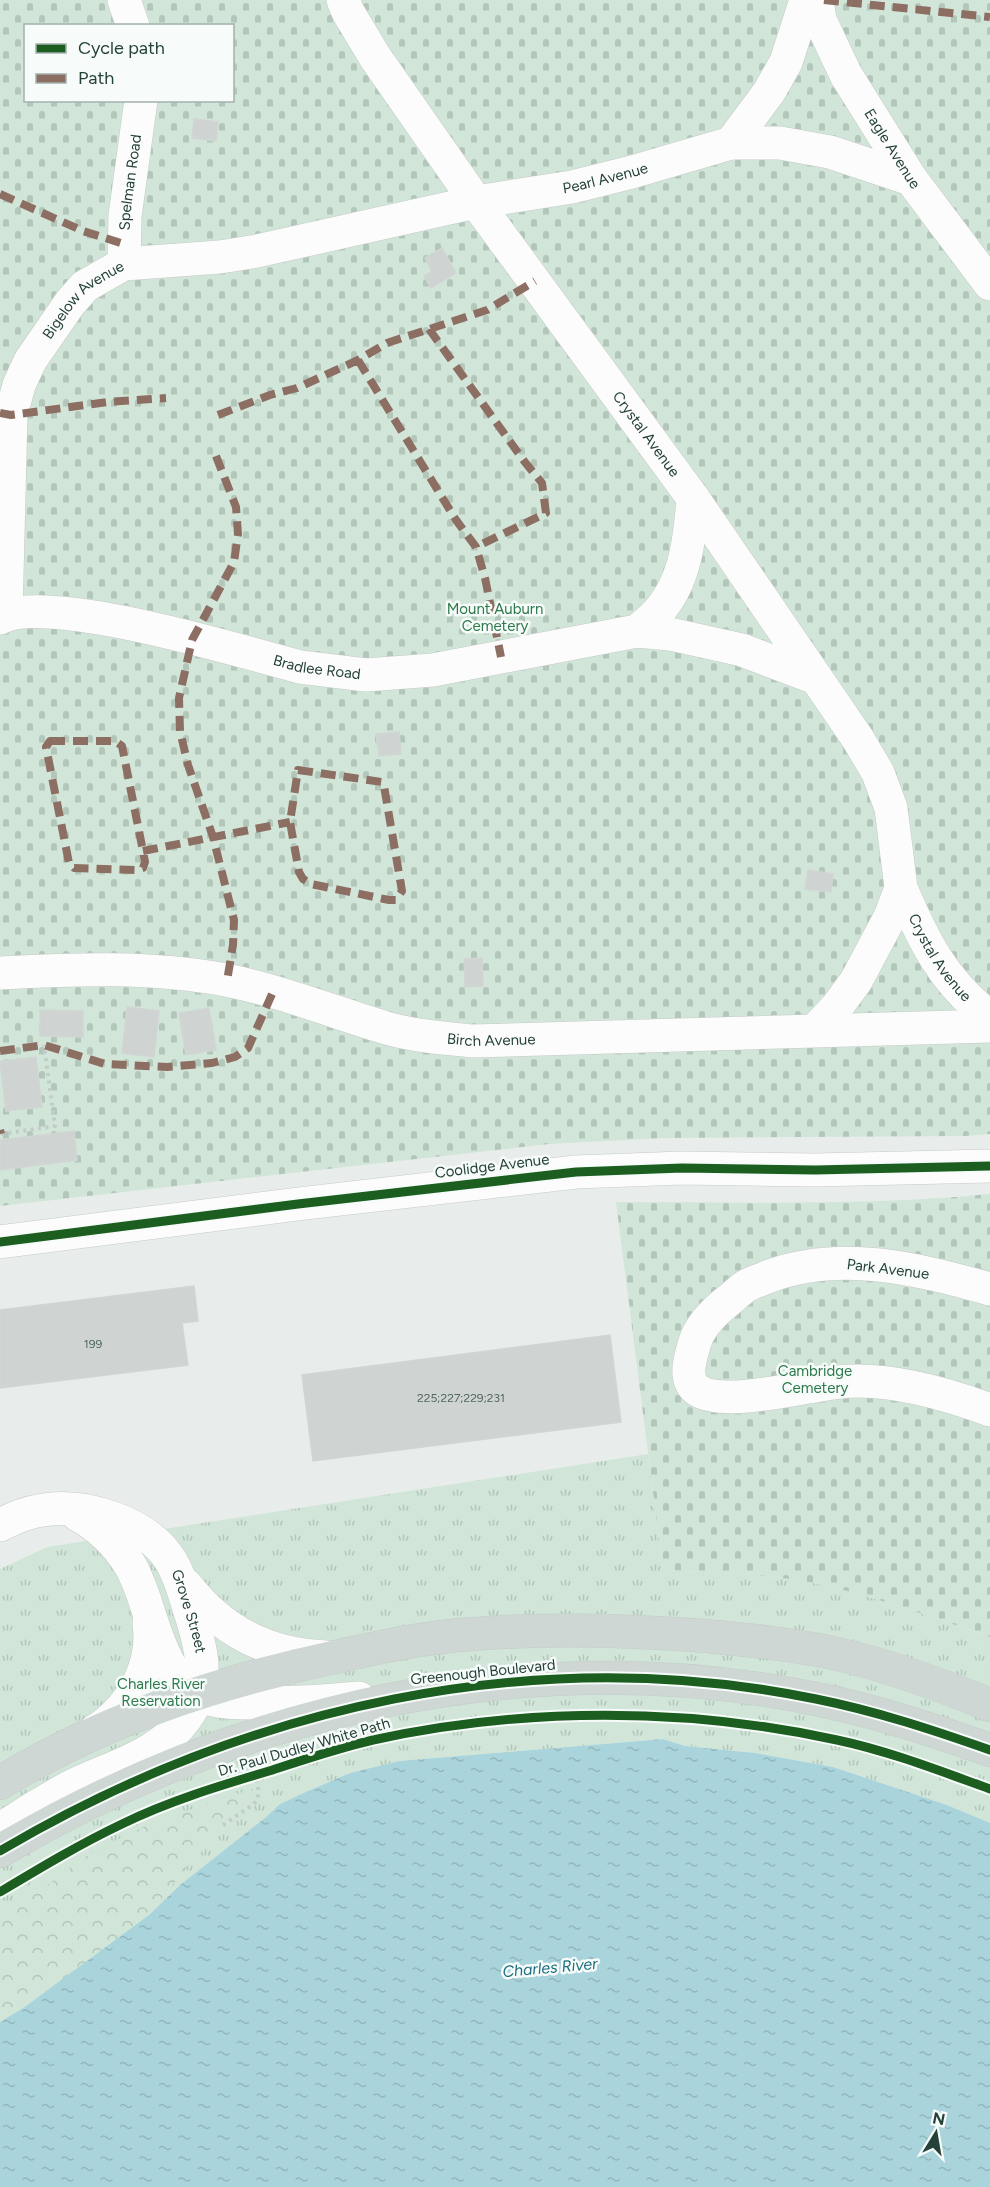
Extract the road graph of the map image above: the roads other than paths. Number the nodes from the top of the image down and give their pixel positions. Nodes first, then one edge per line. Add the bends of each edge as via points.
1 (124, 0) edge
2 (343, 0) edge
3 (806, 0) edge
4 (817, 0) edge
5 (132, 24) edge
6 (141, 102) edge
7 (731, 142) junction
8 (911, 179) junction
9 (477, 202) junction
10 (124, 264) junction
11 (990, 284) edge
12 (693, 498) junction
13 (3, 617) edge
14 (637, 631) junction
15 (816, 678) junction
16 (901, 888) junction
17 (0, 973) edge
18 (990, 1017) edge
19 (990, 1026) edge
20 (815, 1030) junction
21 (990, 1166) edge
22 (0, 1242) edge
23 (990, 1289) edge
24 (990, 1410) edge
25 (66, 1509) junction
26 (0, 1525) edge
27 (179, 1576) junction
28 (148, 1612) junction
29 (334, 1657) junction
30 (431, 1691) junction
31 (198, 1693) junction
32 (990, 1705) edge
33 (87, 1737) junction
34 (990, 1750) edge
35 (0, 1783) edge
36 (0, 1830) edge
37 (0, 1851) edge

1 - 5 street
2 - 9 street, Crystal Avenue via 375,57
3 - 7 street via 786,62
4 - 8 street, Eagle Avenue via 820,20 846,75
6 - 10 street, Spelman Road via 125,216
7 - 8 street, Pearl Avenue via 780,143 830,152
7 - 9 street, Pearl Avenue via 572,187
8 - 11 street, Eagle Avenue
9 - 10 street, Bigelow Avenue via 257,251
9 - 12 street, Crystal Avenue
10 - 13 street, Bigelow Avenue via 85,286 70,303 30,361 19,386 9,442 8,560
12 - 14 street via 686,557 674,589 658,612
12 - 15 street, Crystal Avenue
13 - 14 street, Bradlee Road via 34,612 69,613 300,667 366,675 433,670
14 - 15 street, Bradlee Road via 742,650
15 - 16 street, Crystal Avenue via 878,773 891,808
16 - 18 street, Crystal Avenue via 934,958 973,1004
16 - 20 street, Crystal Avenue via 856,981
17 - 20 street, Birch Avenue via 129,969 227,981 385,1028 472,1041
19 - 20 street, Birch Avenue
21 - 22 street, Coolidge Avenue via 576,1172
23 - 24 street, Park Avenue via 892,1266 840,1263 786,1270 747,1285 713,1313 696,1339 689,1364 690,1379 697,1389 713,1395 876,1381
25 - 26 street, Grove Street via 33,1511
25 - 27 street, Grove Street via 96,1513 133,1526 161,1547
25 - 28 street via 93,1524 116,1545 131,1566
27 - 29 street via 199,1602 225,1625 253,1641 286,1653
27 - 31 street, Grove Street via 202,1654
28 - 31 street via 168,1661 187,1686
28 - 33 street via 150,1643 141,1677 122,1709
29 - 31 main road
29 - 32 main road via 403,1642 490,1632 675,1633 832,1653 916,1676
30 - 31 street via 288,1703 227,1702
30 - 34 main road, Greenough Boulevard via 601,1677 733,1685 857,1708
30 - 37 main road, Greenough Boulevard via 344,1710 195,1756 96,1799
31 - 33 main road via 118,1721
31 - 36 street, Grove Street via 187,1716 164,1741 70,1787
33 - 35 main road

